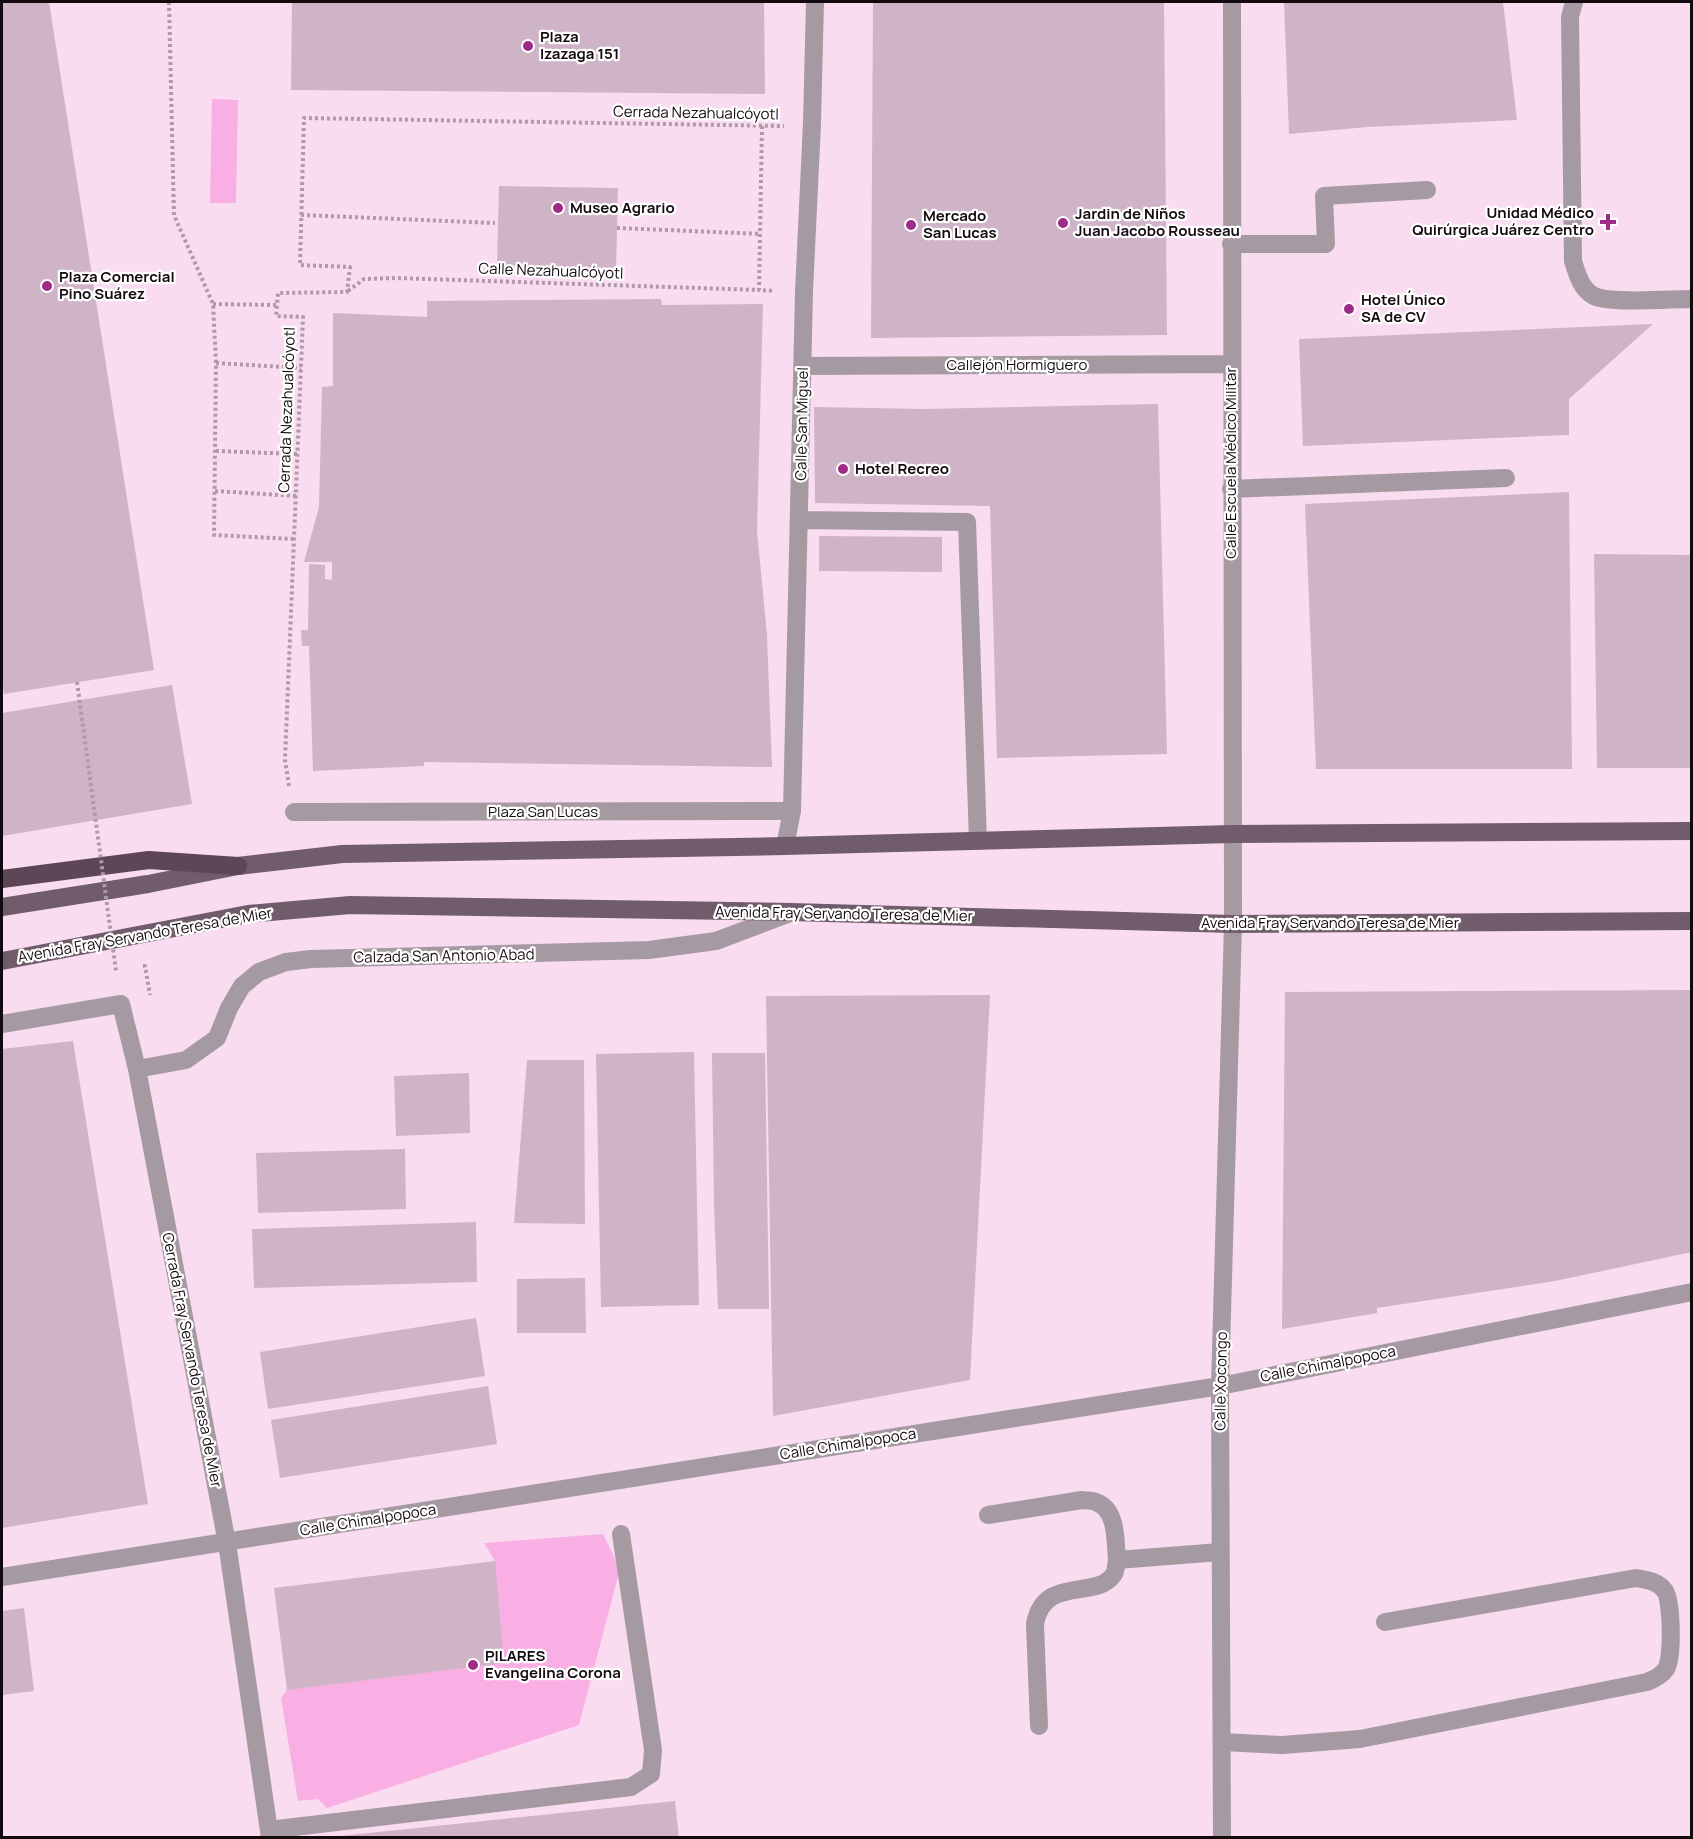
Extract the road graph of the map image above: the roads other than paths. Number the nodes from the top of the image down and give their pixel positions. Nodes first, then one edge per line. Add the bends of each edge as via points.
1 (815, 2) edge
2 (1232, 2) edge
3 (1574, 2) edge
4 (1427, 190) dead end
5 (1231, 244) junction
6 (1692, 299) edge
7 (1231, 364) junction
8 (803, 366) junction
9 (1506, 478) dead end
10 (1231, 489) junction
11 (800, 520) junction
12 (792, 811) junction
13 (294, 812) road end
14 (1692, 831) edge
15 (1232, 834) junction
16 (978, 841) junction
17 (785, 846) junction
18 (238, 866) junction
19 (2, 879) edge
20 (2, 907) edge
21 (792, 912) junction
22 (1692, 921) edge
23 (1233, 924) junction
24 (2, 961) edge
25 (2, 1024) edge
26 (137, 1069) junction
27 (1692, 1292) edge
28 (1220, 1386) junction
29 (988, 1515) dead end
30 (621, 1534) dead end
31 (227, 1543) junction
32 (1220, 1552) junction
33 (1117, 1560) junction
34 (2, 1576) edge
35 (1385, 1622) dead end
36 (1039, 1726) dead end
37 (1222, 1742) junction
38 (270, 1834) edge
39 (1222, 1838) edge

1 - 8 street, Calle San Miguel
2 - 5 street, Calle Escuela Médico Militar
3 - 6 street via 1570,17 1573,261 1579,281 1594,296 1614,300
4 - 5 street via 1324,196 1326,244
5 - 7 street, Calle Escuela Médico Militar
7 - 8 street, Callejón Hormiguero
7 - 10 street, Calle Escuela Médico Militar
8 - 11 street, Calle San Miguel
9 - 10 street
10 - 15 street, Calle Escuela Médico Militar
11 - 12 street, Calle San Miguel
11 - 16 street via 968,522
12 - 13 street, Plaza San Lucas
12 - 17 street, Calle San Miguel
14 - 15 main road
15 - 16 main road
15 - 23 street, Calle Escuela Médico Militar
16 - 17 main road
17 - 18 main road via 342,854
18 - 19 highway via 149,860
18 - 20 main road
21 - 23 main road, Avenida Fray Servando Teresa de Mier
21 - 24 main road, Avenida Fray Servando Teresa de Mier via 350,905 248,914
21 - 26 street, Calzada San Antonio Abad via 716,940 649,951 286,962 258,972 242,986 217,1038 186,1060
22 - 23 main road, Avenida Fray Servando Teresa de Mier
23 - 28 street, Calle Xocongo
25 - 26 street, Cerrada Fray Servando Teresa de Mier via 120,1004
26 - 31 street, Cerrada Fray Servando Teresa de Mier
27 - 28 street, Calle Chimalpopoca
28 - 31 street, Calle Chimalpopoca
28 - 32 street, Calle Xocongo
29 - 33 street via 1082,1500 1097,1502 1108,1512 1114,1526
30 - 38 street via 653,1750 651,1774 631,1787
31 - 34 street, Calle Chimalpopoca
31 - 38 street, Cerrada Fray Servando Teresa de Mier
32 - 33 street
32 - 37 street, Calle Xocongo
33 - 36 street via 1114,1574 1102,1584 1056,1594 1044,1600 1037,1611
35 - 37 street via 1636,1578 1652,1580 1665,1591 1670,1654 1668,1668 1647,1682 1360,1739 1282,1744
37 - 39 street, Calle Xocongo

